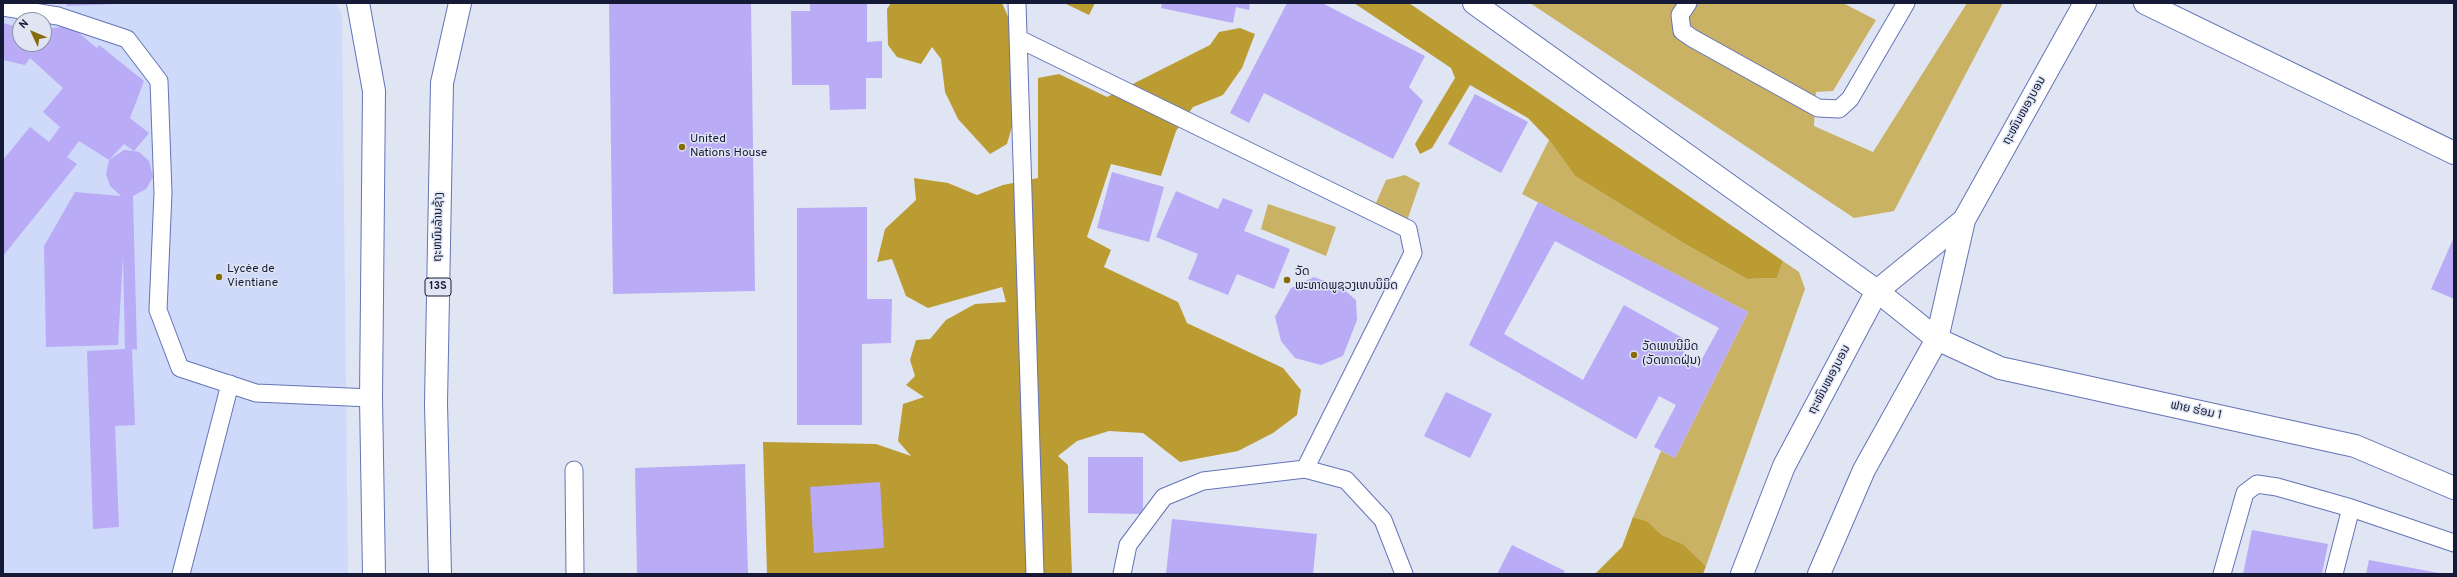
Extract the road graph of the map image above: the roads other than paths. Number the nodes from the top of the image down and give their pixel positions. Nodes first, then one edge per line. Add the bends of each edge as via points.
1 (358, 3) edge
2 (460, 3) edge
3 (1017, 3) edge
4 (1474, 3) edge
5 (1688, 3) edge
6 (1906, 3) edge
7 (2085, 3) edge
8 (2146, 3) edge
9 (3, 7) edge
10 (1019, 39) junction
11 (2454, 153) edge
12 (1964, 220) junction
13 (1877, 291) junction
14 (1937, 339) junction
15 (230, 384) junction
16 (371, 398) junction
17 (1305, 469) junction
18 (574, 470) dead end
19 (2454, 488) edge
20 (2351, 508) junction
21 (2454, 543) edge
22 (181, 574) edge
23 (374, 574) edge
24 (440, 574) edge
25 (575, 574) edge
26 (1035, 574) edge
27 (1122, 574) edge
28 (1404, 574) edge
29 (1742, 574) edge
30 (1819, 574) edge
31 (2222, 574) edge
32 (2334, 574) edge

1 - 16 main road via 374,91
2 - 24 main road, ຖະຫນົນລ້ານຊ້າງ / 13S via 442,83 436,403
3 - 10 lane
4 - 13 main road, ຟາຍ ຮ່ອມ 1
5 - 6 lane via 1680,15 1682,31 1818,108 1839,110 1850,99
7 - 12 main road, ຖະໜົນໜອງບອນ
8 - 11 main road
9 - 15 lane via 58,16 127,39 159,81 163,193 158,310 180,368
10 - 17 lane via 1408,228 1413,253
10 - 26 lane
12 - 13 main road, ຖະໜົນໜອງບອນ
12 - 14 main road, ຖະໜົນໜອງບອນ
13 - 14 main road, ຟາຍ ຮ່ອມ 1
13 - 29 main road, ຖະໜົນໜອງບອນ via 1784,466
14 - 19 main road, ຟາຍ ຮ່ອມ 1 via 2000,368 2355,446
14 - 30 main road, ຖະໜົນໜອງບອນ via 1864,470
15 - 16 lane via 256,393
15 - 22 lane
16 - 23 main road
17 - 27 lane via 1203,482 1164,497 1128,545
17 - 28 lane via 1346,480 1383,520
18 - 25 lane
20 - 21 lane
20 - 31 lane via 2277,487 2257,484 2245,493
20 - 32 lane

